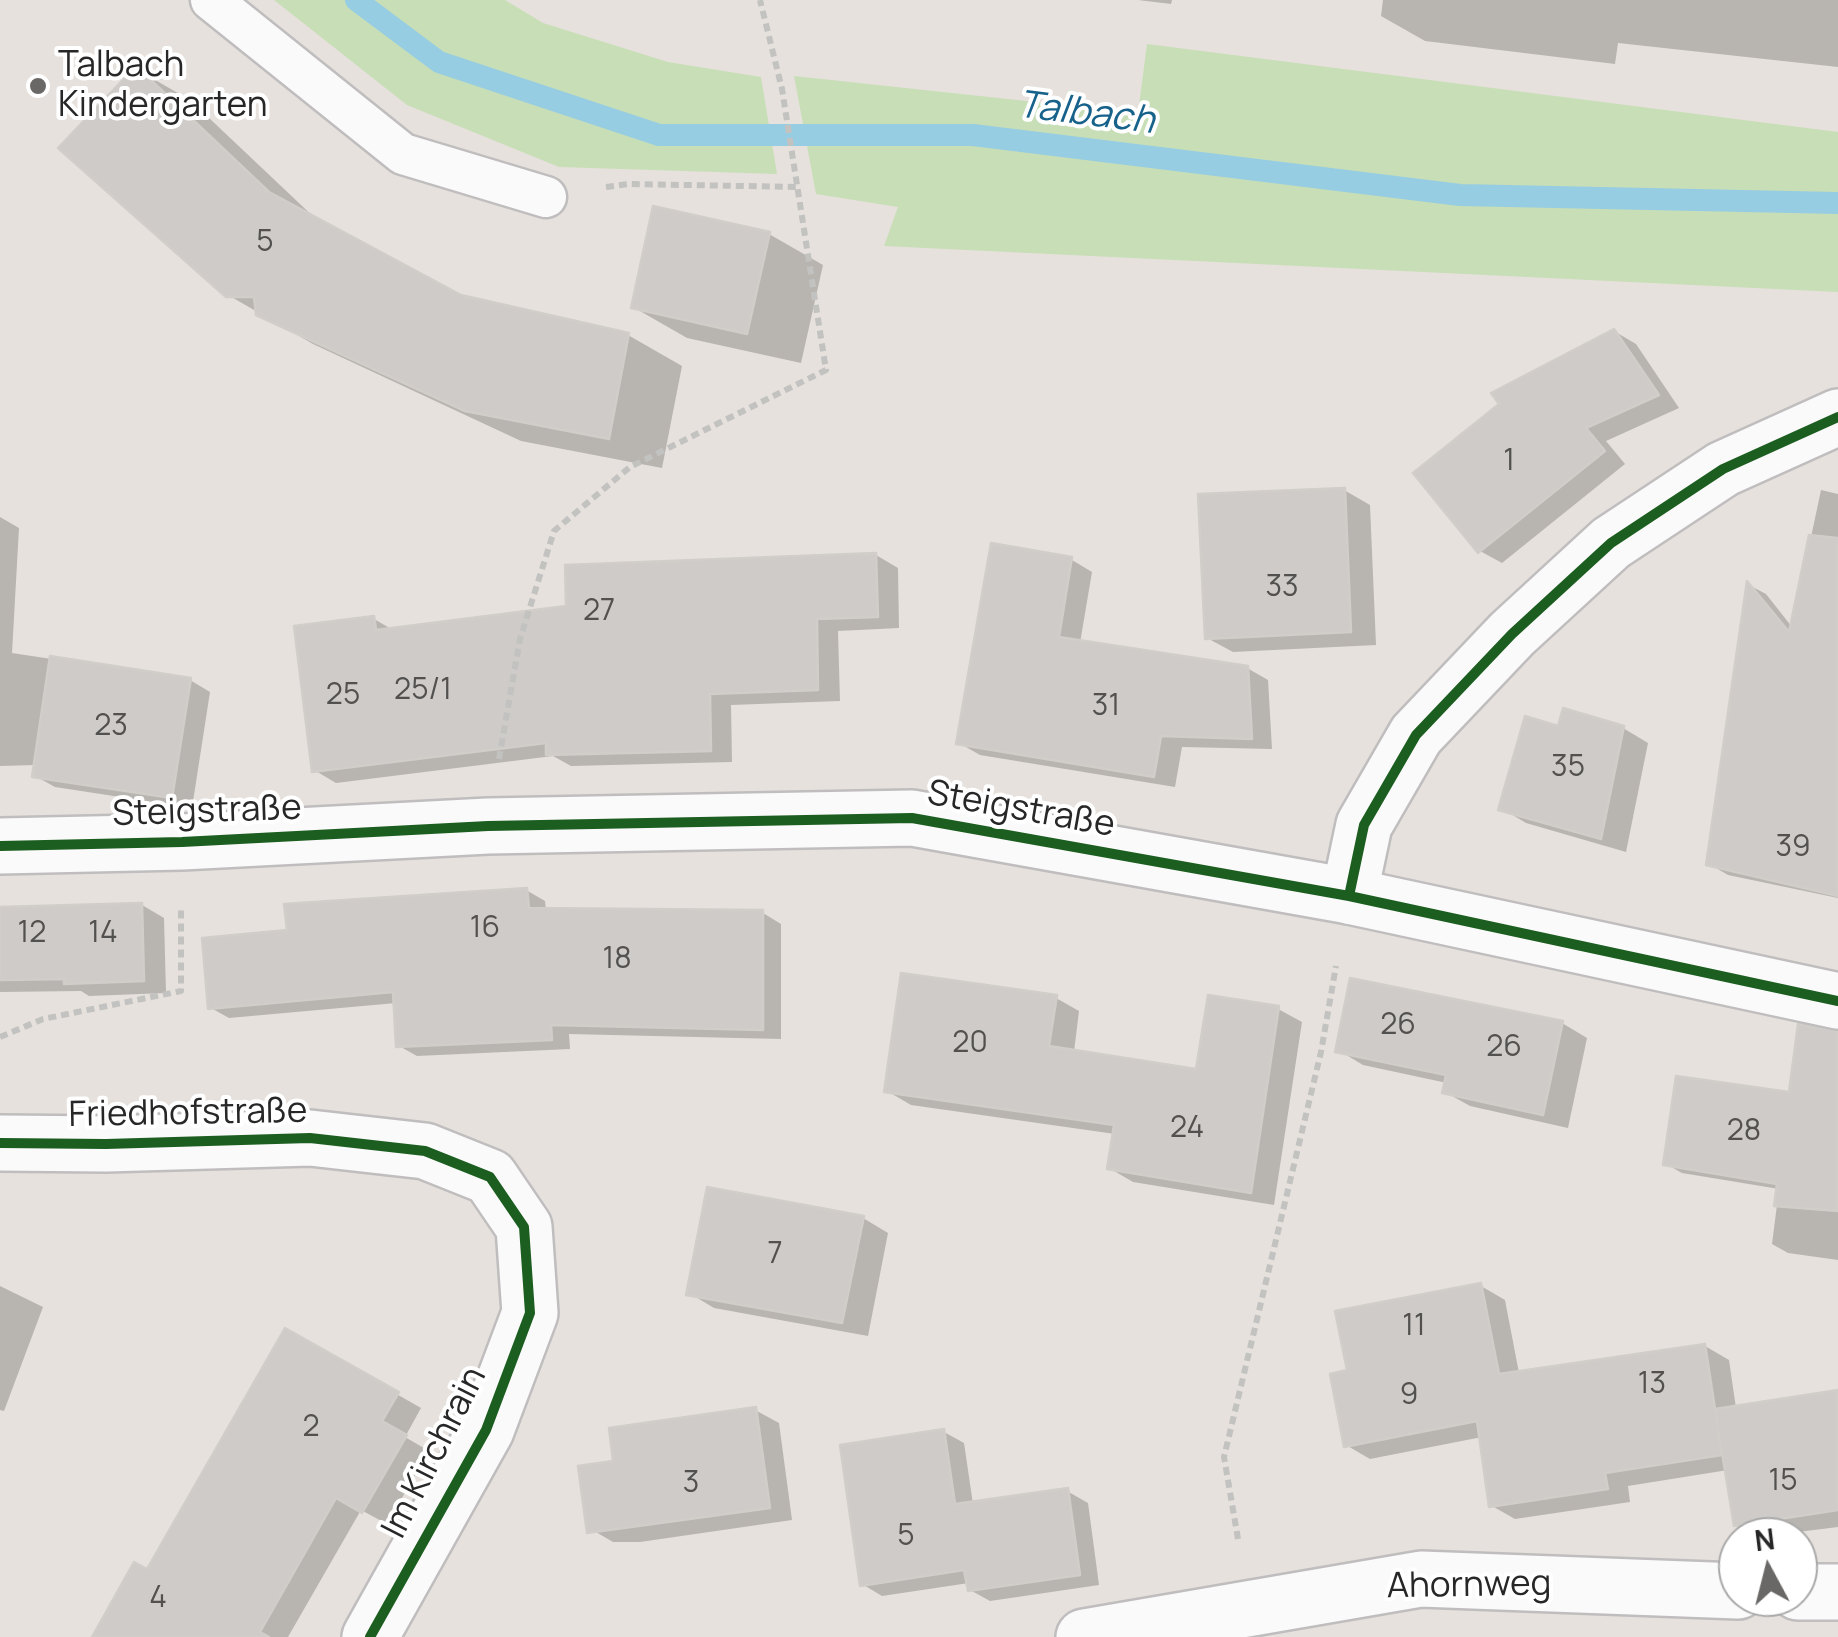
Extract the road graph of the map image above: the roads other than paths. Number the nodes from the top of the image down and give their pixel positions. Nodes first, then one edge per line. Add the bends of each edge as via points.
1 (211, 0) edge
2 (546, 196) road end
3 (1838, 417) edge
4 (0, 846) edge
5 (1349, 896) junction
6 (1838, 1001) edge
7 (0, 1143) edge
8 (524, 1227) joint
9 (1718, 1590) edge
10 (370, 1637) edge
11 (1084, 1637) edge

1 - 2 lane via 403,154
3 - 5 street via 1723,470 1611,543 1512,634 1416,734 1364,824
4 - 5 street, Steigstraße via 488,826 912,818
5 - 6 street, Steigstraße
7 - 8 street, Friedhofstraße via 310,1138 425,1151 490,1176
8 - 10 street, Im Kirchrain via 530,1312 486,1430
9 - 11 street, Ahornweg via 1421,1579

